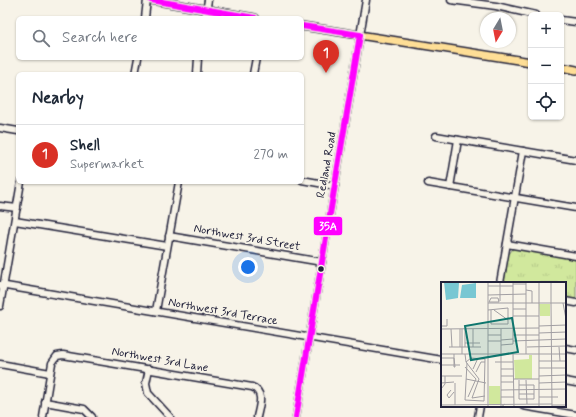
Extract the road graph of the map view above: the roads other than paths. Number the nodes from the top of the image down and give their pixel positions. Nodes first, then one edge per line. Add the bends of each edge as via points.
1 (147, 0) edge
2 (151, 0) edge
3 (208, 0) edge
4 (366, 0) edge
5 (451, 0) edge
6 (497, 3) edge
7 (206, 10) junction
8 (528, 13) edge
9 (144, 16) edge
10 (204, 16) edge
11 (243, 16) edge
12 (564, 20) edge
13 (576, 22) edge
14 (304, 26) edge
15 (360, 35) junction
16 (138, 60) edge
17 (198, 60) edge
18 (256, 60) edge
19 (528, 62) edge
20 (564, 68) edge
21 (576, 70) edge
22 (135, 72) edge
23 (196, 72) edge
24 (253, 72) edge
25 (0, 128) edge
26 (16, 131) edge
27 (436, 136) dead end
28 (458, 140) junction
29 (523, 151) junction
30 (576, 160) edge
31 (304, 180) edge
32 (428, 183) dead end
33 (21, 184) edge
34 (179, 184) edge
35 (334, 186) junction
36 (450, 187) junction
37 (515, 198) junction
38 (0, 206) edge
39 (17, 208) junction
40 (576, 208) edge
41 (15, 221) junction
42 (169, 236) junction
43 (507, 244) junction
44 (167, 246) junction
45 (576, 256) edge
46 (322, 262) junction
47 (500, 282) edge
48 (2, 285) edge
49 (566, 301) edge
50 (576, 303) edge
51 (0, 306) edge
52 (156, 311) junction
53 (310, 338) junction
54 (566, 348) edge
55 (576, 350) edge
56 (441, 360) edge
57 (0, 364) edge
58 (149, 369) junction
59 (50, 373) junction
60 (566, 381) edge
61 (576, 383) edge
62 (45, 402) junction
63 (480, 407) edge
64 (534, 407) edge
65 (576, 415) edge
66 (43, 417) edge
67 (92, 417) edge
68 (170, 417) edge
69 (257, 417) edge
70 (296, 417) edge
71 (478, 417) edge

1 - 9 street
2 - 7 main road
3 - 7 street
4 - 15 street, Redland Road
5 - 6 street
6 - 8 street
7 - 10 street
7 - 11 main road
12 - 13 street
14 - 15 main road
15 - 19 main road
15 - 35 street, Redland Road
16 - 22 street
17 - 23 street
18 - 24 street
20 - 21 main road
25 - 26 street
27 - 28 street
28 - 29 street
28 - 36 street
29 - 30 street
29 - 37 street
31 - 35 street
32 - 36 street
33 - 39 street
34 - 42 street
35 - 46 street, Redland Road
36 - 37 street
37 - 40 street
37 - 43 street
38 - 39 street
39 - 41 street
41 - 44 street
41 - 48 street
42 - 44 street
42 - 46 street, Northwest 3rd Street
43 - 45 street
43 - 47 street
44 - 52 street
46 - 53 street, Redland Road
48 - 51 street
48 - 52 street, Northwest 3rd Terrace
49 - 50 street
52 - 53 street, Northwest 3rd Terrace
53 - 56 street, Northwest 3rd Terrace
53 - 70 street, Redland Road
54 - 55 street
57 - 59 street
58 - 59 street, Northwest 3rd Lane via 63,355 57,356
58 - 68 street via 146,384 148,393
58 - 69 street, Northwest 3rd Lane via 252,387 258,391 260,400
59 - 62 street
60 - 61 street
62 - 66 street
62 - 67 street via 84,409
63 - 71 street
64 - 65 street

